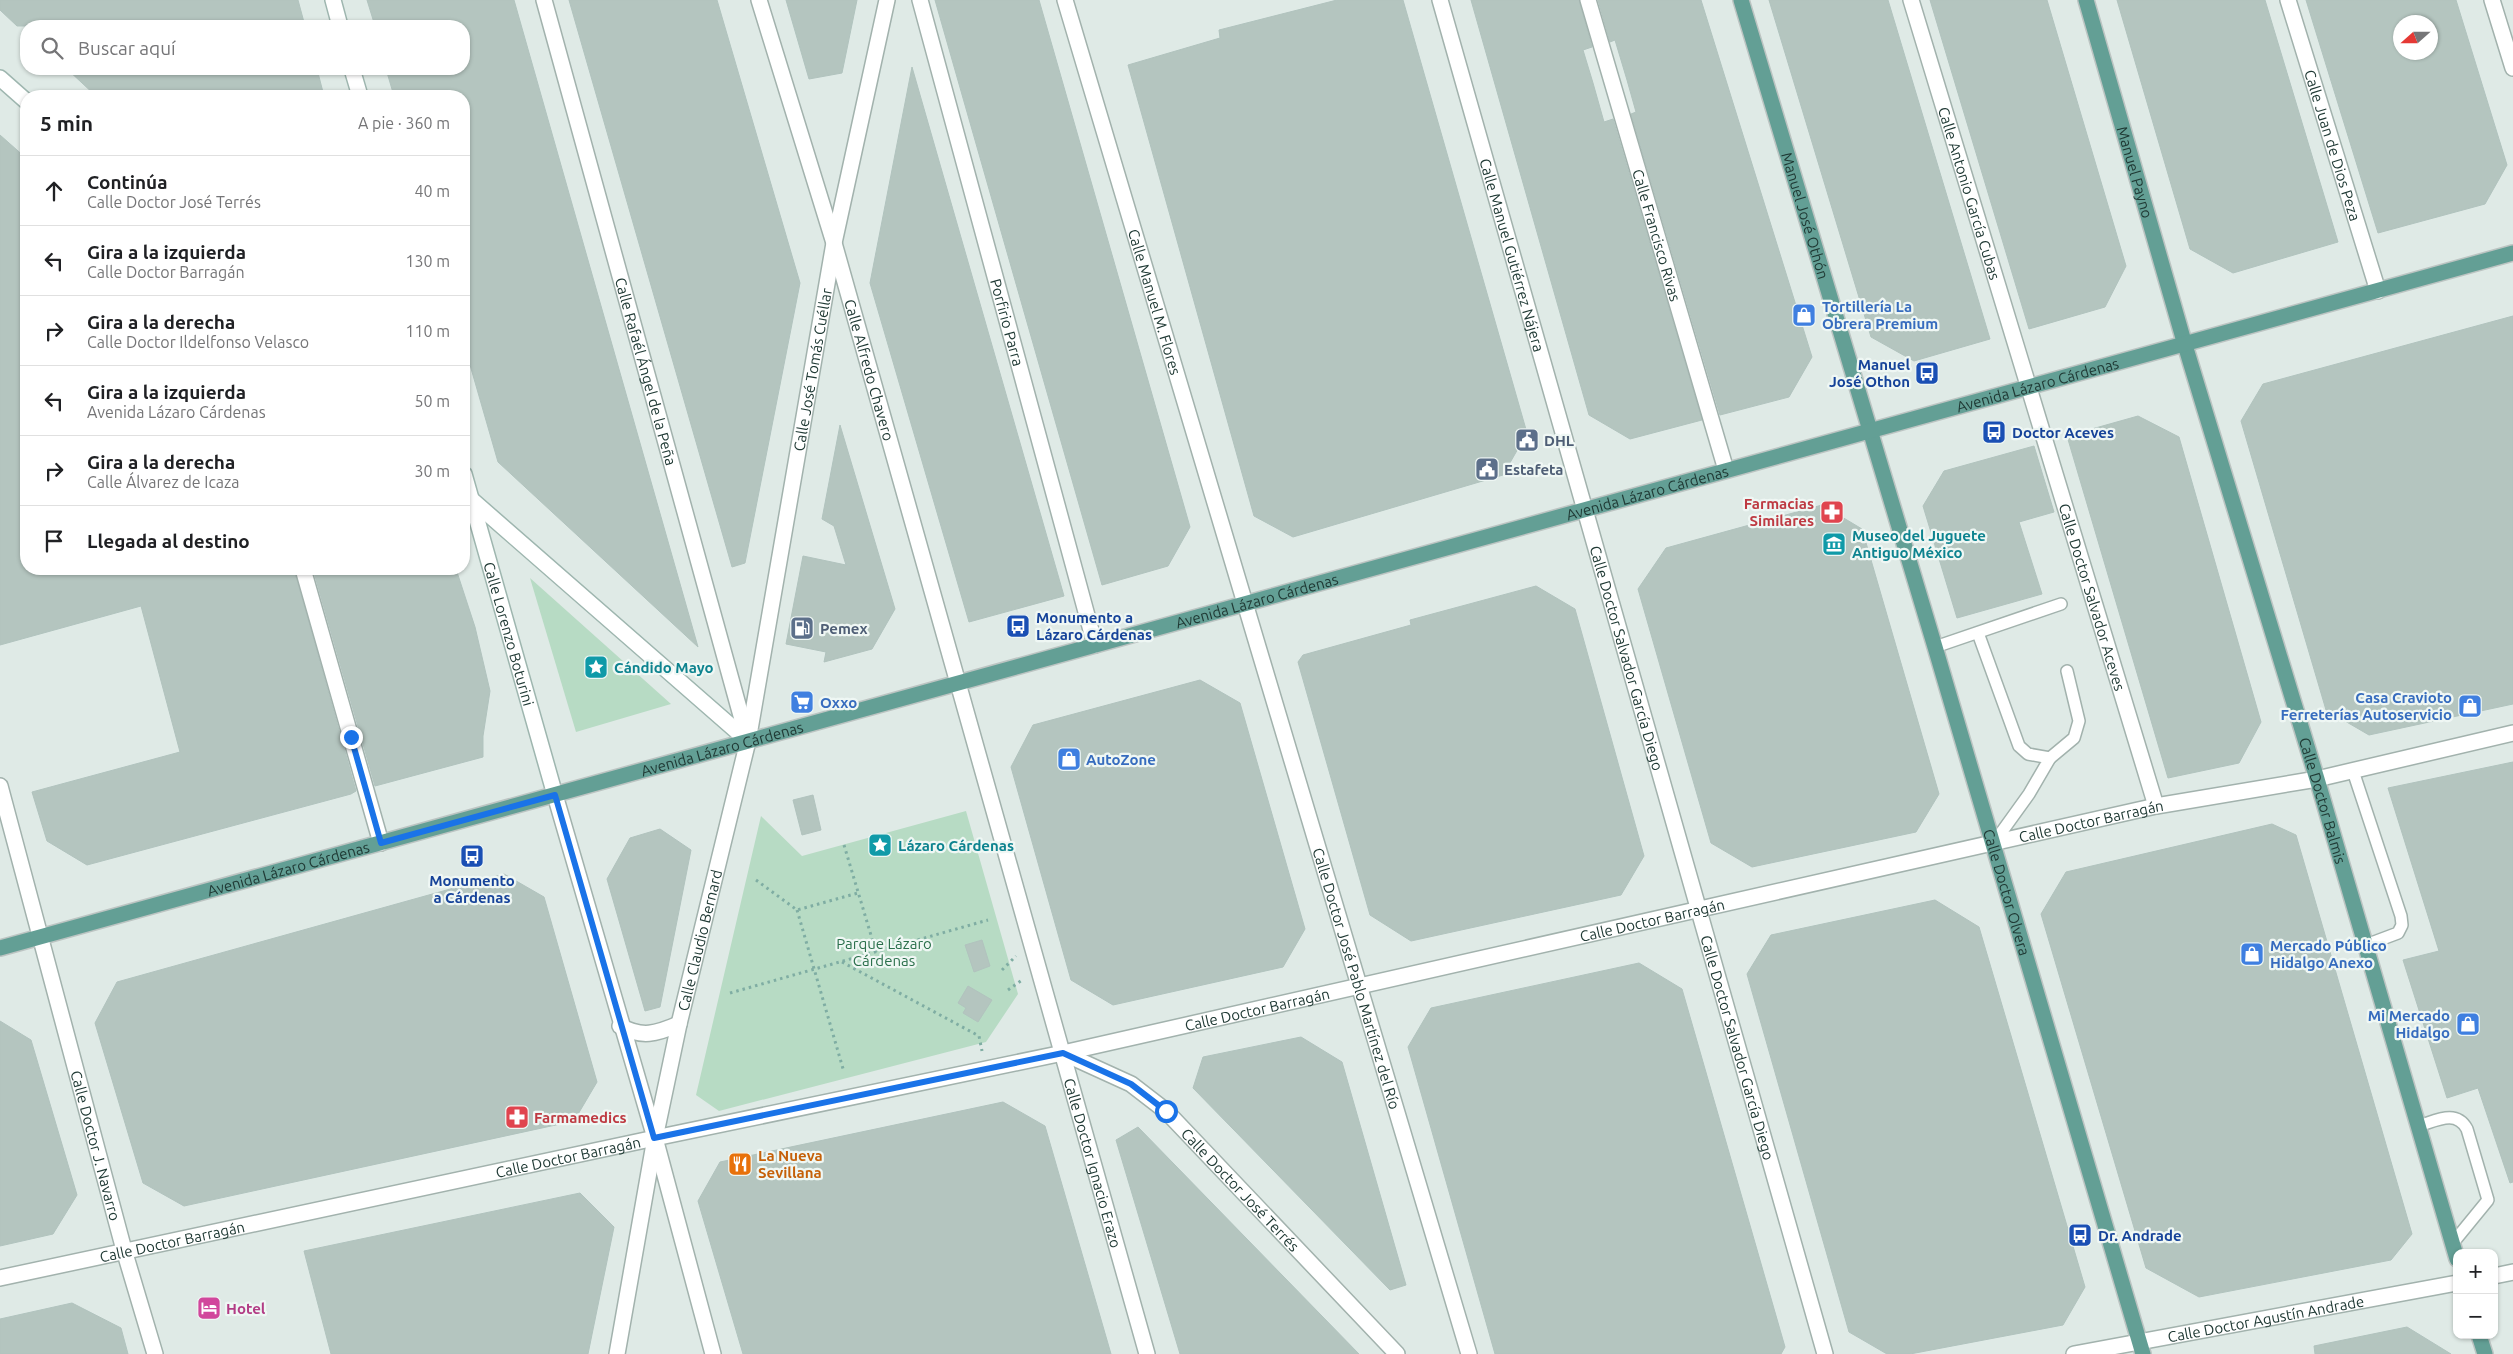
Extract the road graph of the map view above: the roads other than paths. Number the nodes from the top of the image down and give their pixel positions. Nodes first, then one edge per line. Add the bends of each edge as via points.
1 (333, 0) edge
2 (544, 0) edge
3 (759, 0) edge
4 (887, 0) edge
5 (920, 0) edge
6 (1065, 0) edge
7 (1440, 0) edge
8 (1588, 0) edge
9 (1741, 0) edge
10 (1911, 0) edge
11 (2086, 0) edge
12 (2288, 0) edge
13 (2492, 0) edge
14 (338, 20) edge
15 (2513, 68) edge
16 (354, 75) edge
17 (0, 78) edge
18 (358, 90) edge
19 (20, 96) edge
20 (834, 244) junction
21 (2513, 253) edge
22 (2378, 291) junction
23 (2184, 345) junction
24 (2028, 387) junction
25 (1870, 431) junction
26 (1726, 470) junction
27 (470, 499) edge
28 (470, 506) edge
29 (1586, 509) junction
30 (305, 575) edge
31 (1245, 604) junction
32 (2061, 604) dead end
33 (1978, 633) junction
34 (1095, 645) junction
35 (1935, 647) junction
36 (2067, 671) dead end
37 (960, 683) junction
38 (2513, 733) edge
39 (748, 742) junction
40 (2050, 758) junction
41 (2353, 771) junction
42 (2317, 779) junction
43 (0, 786) edge
44 (555, 795) junction
45 (2156, 806) junction
46 (381, 843) junction
47 (1993, 844) junction
48 (1698, 909) junction
49 (39, 937) junction
50 (2366, 946) junction
51 (0, 948) edge
52 (1359, 985) junction
53 (679, 1024) junction
54 (620, 1026) junction
55 (1063, 1053) junction
56 (2418, 1126) junction
57 (654, 1138) junction
58 (2452, 1244) junction
59 (2454, 1249) edge
60 (124, 1250) junction
61 (2513, 1272) edge
62 (2498, 1275) edge
63 (0, 1278) edge
64 (2453, 1284) edge
65 (2480, 1339) edge
66 (2141, 1348) edge
67 (155, 1354) edge
68 (617, 1354) edge
69 (713, 1354) edge
70 (1147, 1354) edge
71 (1398, 1354) edge
72 (1470, 1354) edge
73 (1825, 1354) edge
74 (2074, 1354) edge
75 (2485, 1354) edge

1 - 14 street
2 - 39 street, Calle Rafaél Ángel de la Peña
3 - 20 street, Calle Alfredo Chavero
4 - 20 street, Calle José Tomás Cuéllar
5 - 34 street, Porfirio Parra
6 - 31 street, Calle Manuel M. Flores
7 - 29 street, Calle Manuel Gutiérrez Nájera
8 - 26 street, Calle Francisco Rivas
9 - 25 main road, Manuel José Othón
10 - 24 street, Calle Antonio García Cubas
11 - 23 main road, Manuel Payno
12 - 22 street, Calle Juan de Dios Peza
13 - 15 street
16 - 18 street
17 - 19 street
20 - 37 street, Calle Alfredo Chavero
20 - 39 street, Calle José Tomás Cuéllar
21 - 22 main road, Avenida Lázaro Cárdenas
22 - 23 main road, Avenida Lázaro Cárdenas
23 - 24 main road, Avenida Lázaro Cárdenas
23 - 42 main road, Calle Doctor Balmis
24 - 25 main road, Avenida Lázaro Cárdenas
24 - 45 street, Calle Doctor Salvador Aceves
25 - 26 main road, Avenida Lázaro Cárdenas
25 - 35 main road, Calle Doctor Olvera
26 - 29 main road, Avenida Lázaro Cárdenas
27 - 39 street
28 - 44 street, Calle Lorenzo Boturini
29 - 31 main road, Avenida Lázaro Cárdenas
29 - 48 street, Calle Doctor Salvador García Diego
30 - 46 street
31 - 34 main road, Avenida Lázaro Cárdenas
31 - 52 street, Calle Doctor José Pablo Martínez del Río
32 - 33 lane
33 - 35 lane
33 - 40 lane via 2019,746 2028,754
34 - 37 main road, Avenida Lázaro Cárdenas
35 - 47 main road, Calle Doctor Olvera
36 - 40 lane via 2079,721 2074,738
37 - 39 main road, Avenida Lázaro Cárdenas
37 - 55 street, Calle Doctor Ignacio Erazo
38 - 41 street, Calle Doctor Barragán
39 - 44 main road, Avenida Lázaro Cárdenas
39 - 53 street, Calle Claudio Bernard
40 - 47 lane
41 - 42 street, Calle Doctor Barragán
41 - 50 lane via 2402,925 2398,933
42 - 45 street, Calle Doctor Barragán
42 - 50 main road, Calle Doctor Balmis
43 - 49 street, Calle Doctor J. Navarro
44 - 46 main road, Avenida Lázaro Cárdenas
44 - 54 street, Calle Lorenzo Boturini
45 - 47 street, Calle Doctor Barragán
46 - 49 main road, Avenida Lázaro Cárdenas
47 - 48 street, Calle Doctor Barragán
47 - 66 main road, Calle Doctor Olvera
48 - 52 street, Calle Doctor Barragán
48 - 73 street, Calle Doctor Salvador García Diego
49 - 51 main road, Avenida Lázaro Cárdenas
49 - 60 street, Calle Doctor J. Navarro
50 - 56 main road, Calle Doctor Balmis
52 - 55 street, Calle Doctor Barragán
52 - 72 street, Calle Doctor José Pablo Martínez del Río
53 - 54 street via 645,1035
53 - 57 street, Calle Claudio Bernard
54 - 57 street, Calle Lorenzo Boturini
55 - 57 street, Calle Doctor Barragán
55 - 70 street, Calle Doctor Ignacio Erazo
55 - 71 street, Calle Doctor José Terrés via 1131,1084 1166,1111
56 - 58 main road, Calle Doctor Balmis
56 - 58 lane via 2454,1117 2462,1121 2488,1200
57 - 60 street, Calle Doctor Barragán
57 - 68 street, Calle Claudio Bernard
57 - 69 street, Calle Lorenzo Boturini
58 - 59 main road, Calle Doctor Balmis
60 - 63 street, Calle Doctor Barragán
60 - 67 street, Calle Doctor J. Navarro
61 - 62 street
64 - 66 street, Calle Doctor Agustín Andrade via 2202,1332
65 - 75 main road
66 - 74 street, Calle Doctor Agustín Andrade

